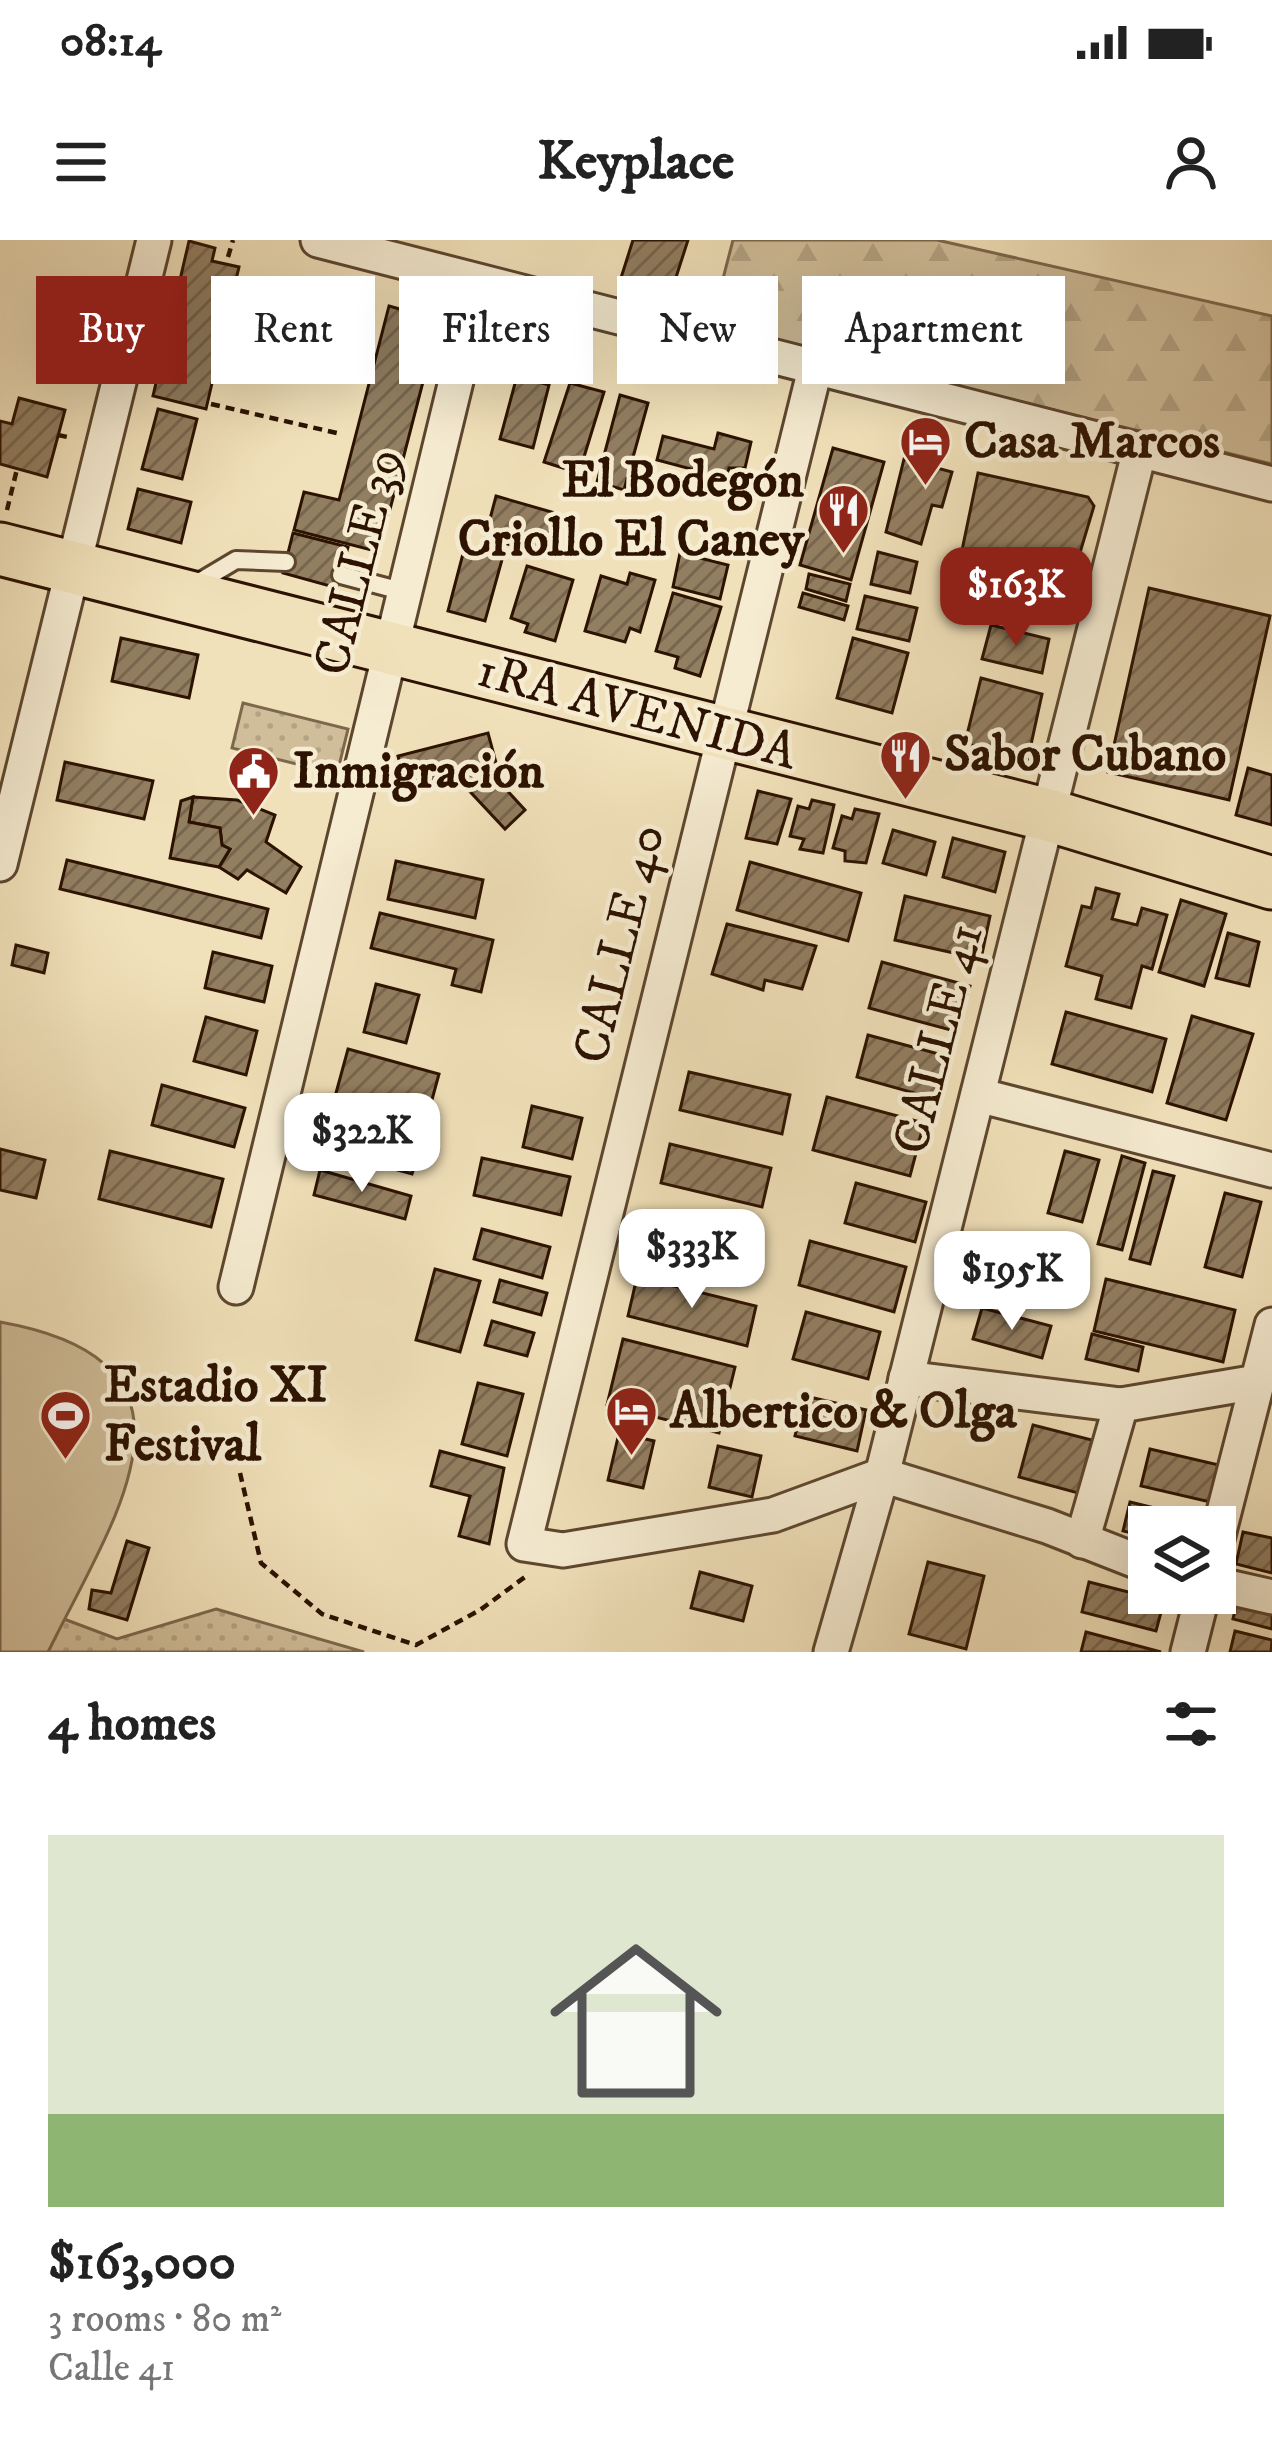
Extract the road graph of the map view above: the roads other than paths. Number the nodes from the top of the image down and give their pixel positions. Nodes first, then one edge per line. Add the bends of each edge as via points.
1 (154, 240) edge
2 (318, 240) edge
3 (146, 276) edge
4 (457, 276) edge
5 (593, 311) edge
6 (802, 366) edge
7 (120, 384) edge
8 (455, 384) edge
9 (811, 384) edge
10 (877, 384) edge
11 (1140, 448) junction
12 (1272, 484) edge
13 (2, 536) edge
14 (286, 562) dead end
15 (77, 566) junction
16 (341, 574) dead end
17 (183, 592) junction
18 (405, 592) junction
19 (392, 647) junction
20 (724, 736) junction
21 (1048, 815) junction
22 (0, 865) edge
23 (1272, 883) edge
24 (978, 1095) junction
25 (1272, 1170) edge
26 (236, 1287) dead end
27 (1272, 1325) edge
28 (906, 1378) junction
29 (1257, 1382) junction
30 (1121, 1405) junction
31 (882, 1475) junction
32 (1225, 1506) edge
33 (1082, 1541) junction
34 (1128, 1558) edge
35 (1236, 1589) edge
36 (1272, 1597) edge
37 (1198, 1614) edge
38 (831, 1652) edge
39 (1188, 1652) edge

1 - 3 street
2 - 4 street
5 - 6 street
7 - 15 street
8 - 18 street, CALLE 39
9 - 20 street, CALLE 40
10 - 11 street
11 - 12 street
11 - 21 street, CALLE 41
13 - 15 main road, 1RA AVENIDA
14 - 17 lane via 236,560
15 - 17 main road, 1RA AVENIDA
15 - 22 street
16 - 18 lane
17 - 19 main road, 1RA AVENIDA
18 - 19 street, CALLE 39
19 - 20 main road, 1RA AVENIDA
19 - 26 street, CALLE 39
20 - 21 main road, 1RA AVENIDA
20 - 31 street, CALLE 40 via 524,1544 563,1550 773,1515
21 - 23 main road, 1RA AVENIDA
21 - 24 street, CALLE 41
24 - 25 street
24 - 28 street, CALLE 41
27 - 29 street
28 - 30 street
28 - 31 street, CALLE 41
29 - 30 street
29 - 32 street
30 - 33 street
31 - 33 street
31 - 38 street, CALLE 41
33 - 34 street
35 - 36 street
37 - 39 street

